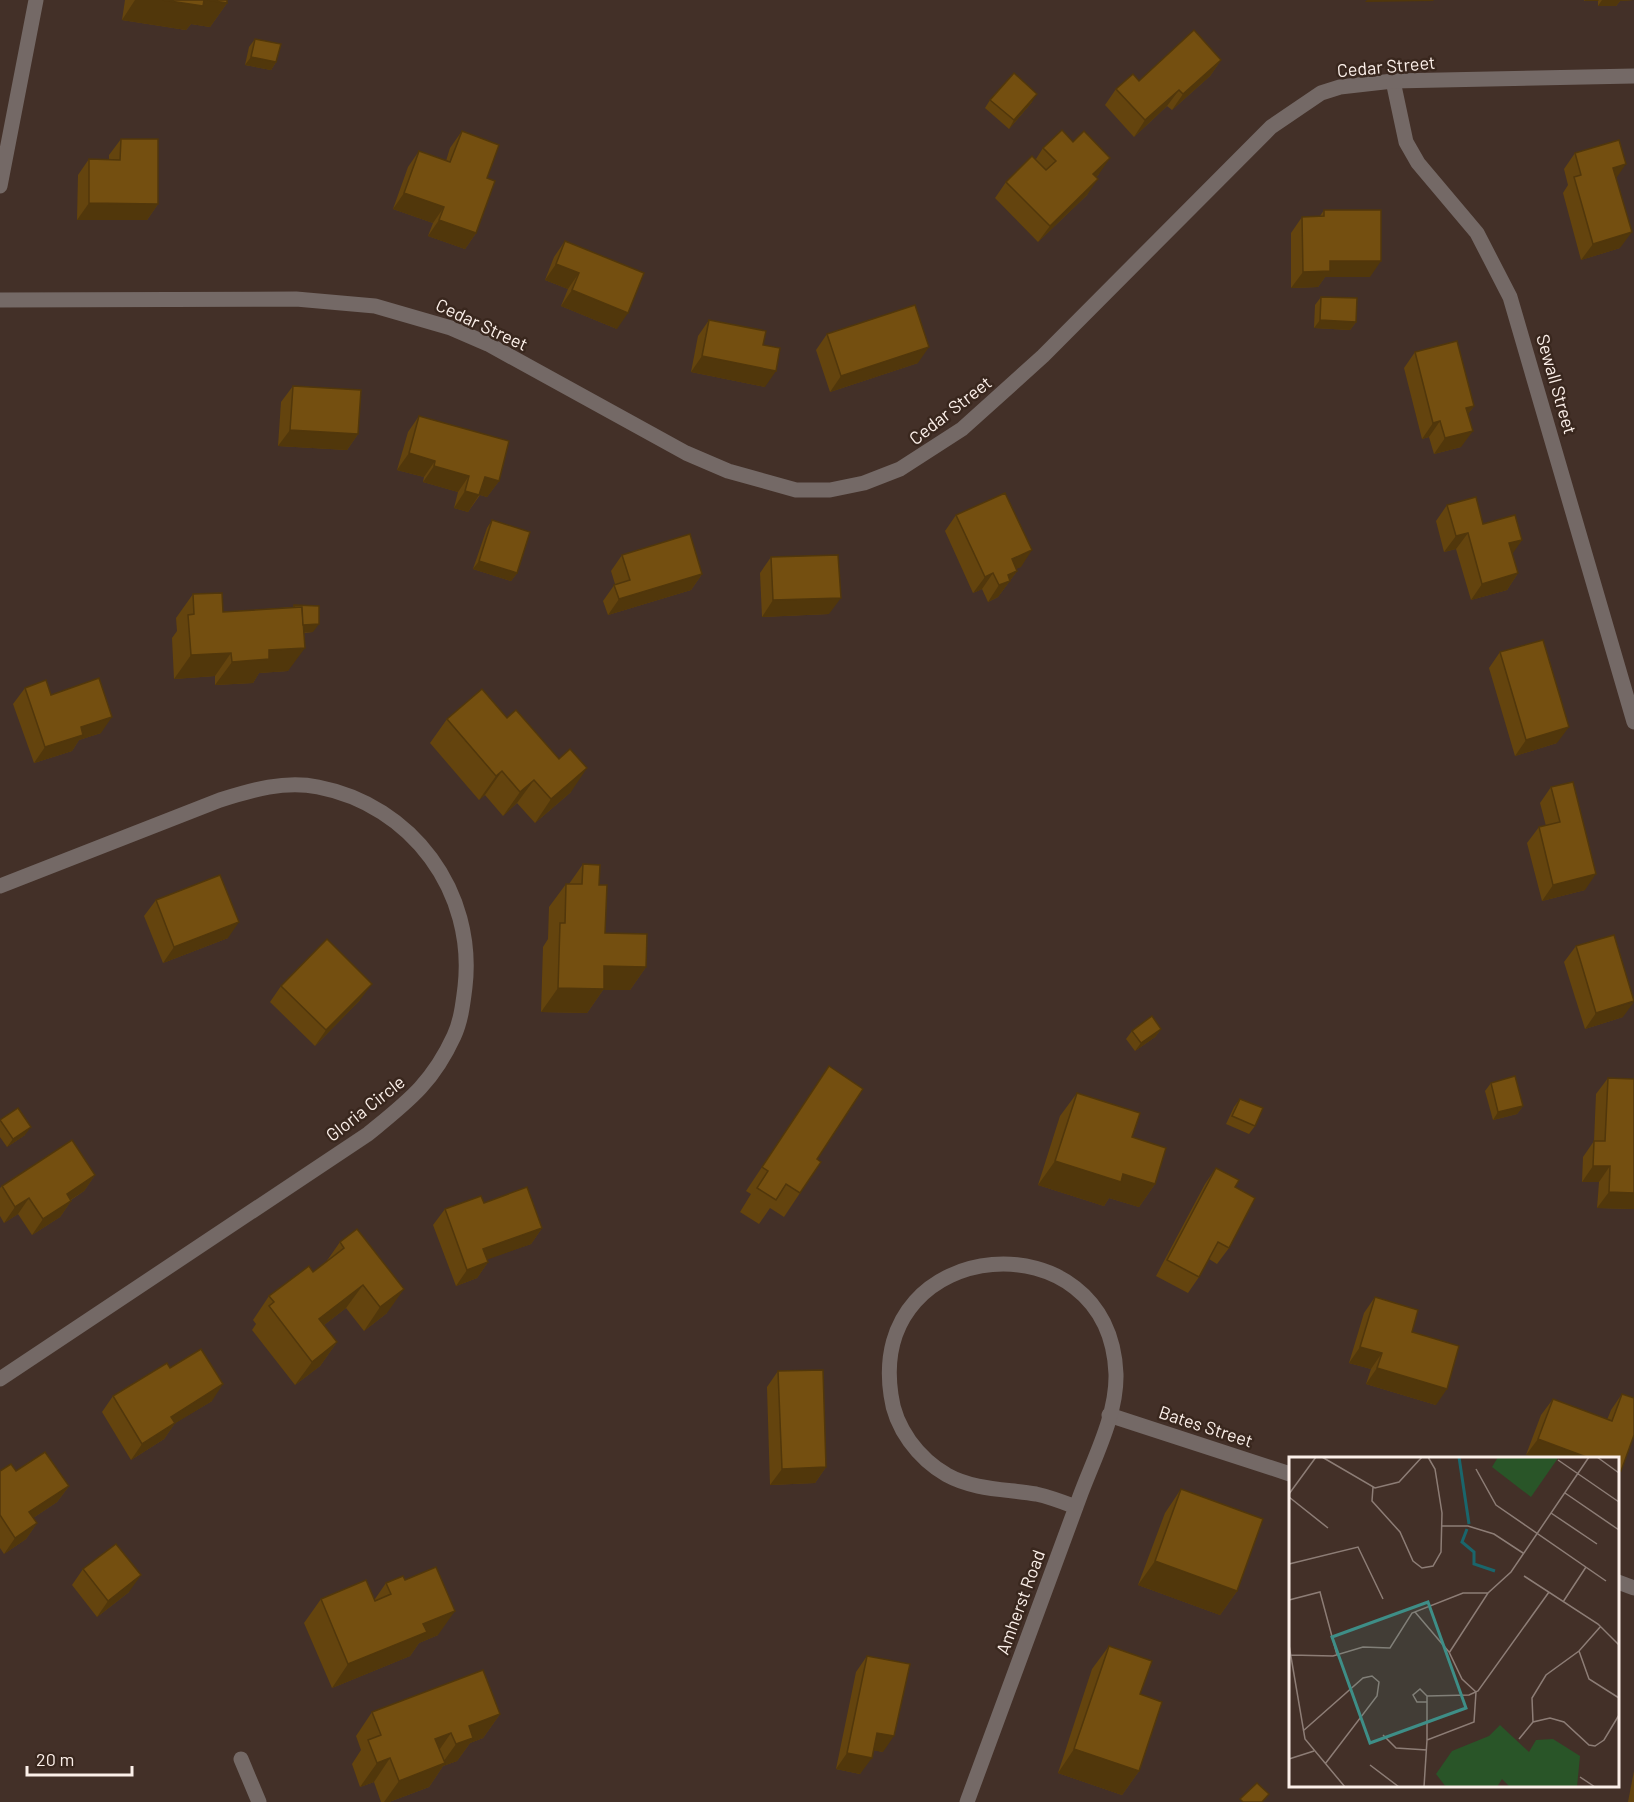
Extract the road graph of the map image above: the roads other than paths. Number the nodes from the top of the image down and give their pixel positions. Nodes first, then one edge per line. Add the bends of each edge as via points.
1 (36, 0) edge
2 (1634, 76) edge
3 (1393, 81) junction
4 (0, 186) edge
5 (0, 300) edge
6 (1634, 722) edge
7 (0, 885) edge
8 (0, 1379) edge
9 (1109, 1415) junction
10 (1289, 1474) edge
11 (1076, 1507) junction
12 (1619, 1583) edge
13 (1634, 1588) edge
14 (241, 1759) dead end
15 (259, 1802) edge
16 (967, 1802) edge

1 - 4 street
2 - 3 street, Cedar Street
3 - 5 street, Cedar Street via 1340,87 1289,112 990,407 942,445 900,469 864,483 830,490 796,490 728,471 686,453 488,344 451,328 375,306 296,299
3 - 6 street, Sewall Street via 1406,142 1418,163 1477,233 1510,297
7 - 8 street, Gloria Circle via 220,800 285,785 317,787 354,796 387,815 438,864 454,896 464,933 467,970 455,1034 420,1091 368,1134
9 - 10 street, Bates Street
9 - 11 street, Amherst Road
9 - 11 street, Amherst Road via 1116,1377 1110,1339 1092,1306 1079,1292 1047,1271 1009,1262 953,1273 922,1295 900,1326 889,1363 889,1382 897,1419 918,1452 948,1475 966,1483 1051,1498
11 - 16 street, Amherst Road
12 - 13 street
14 - 15 street

